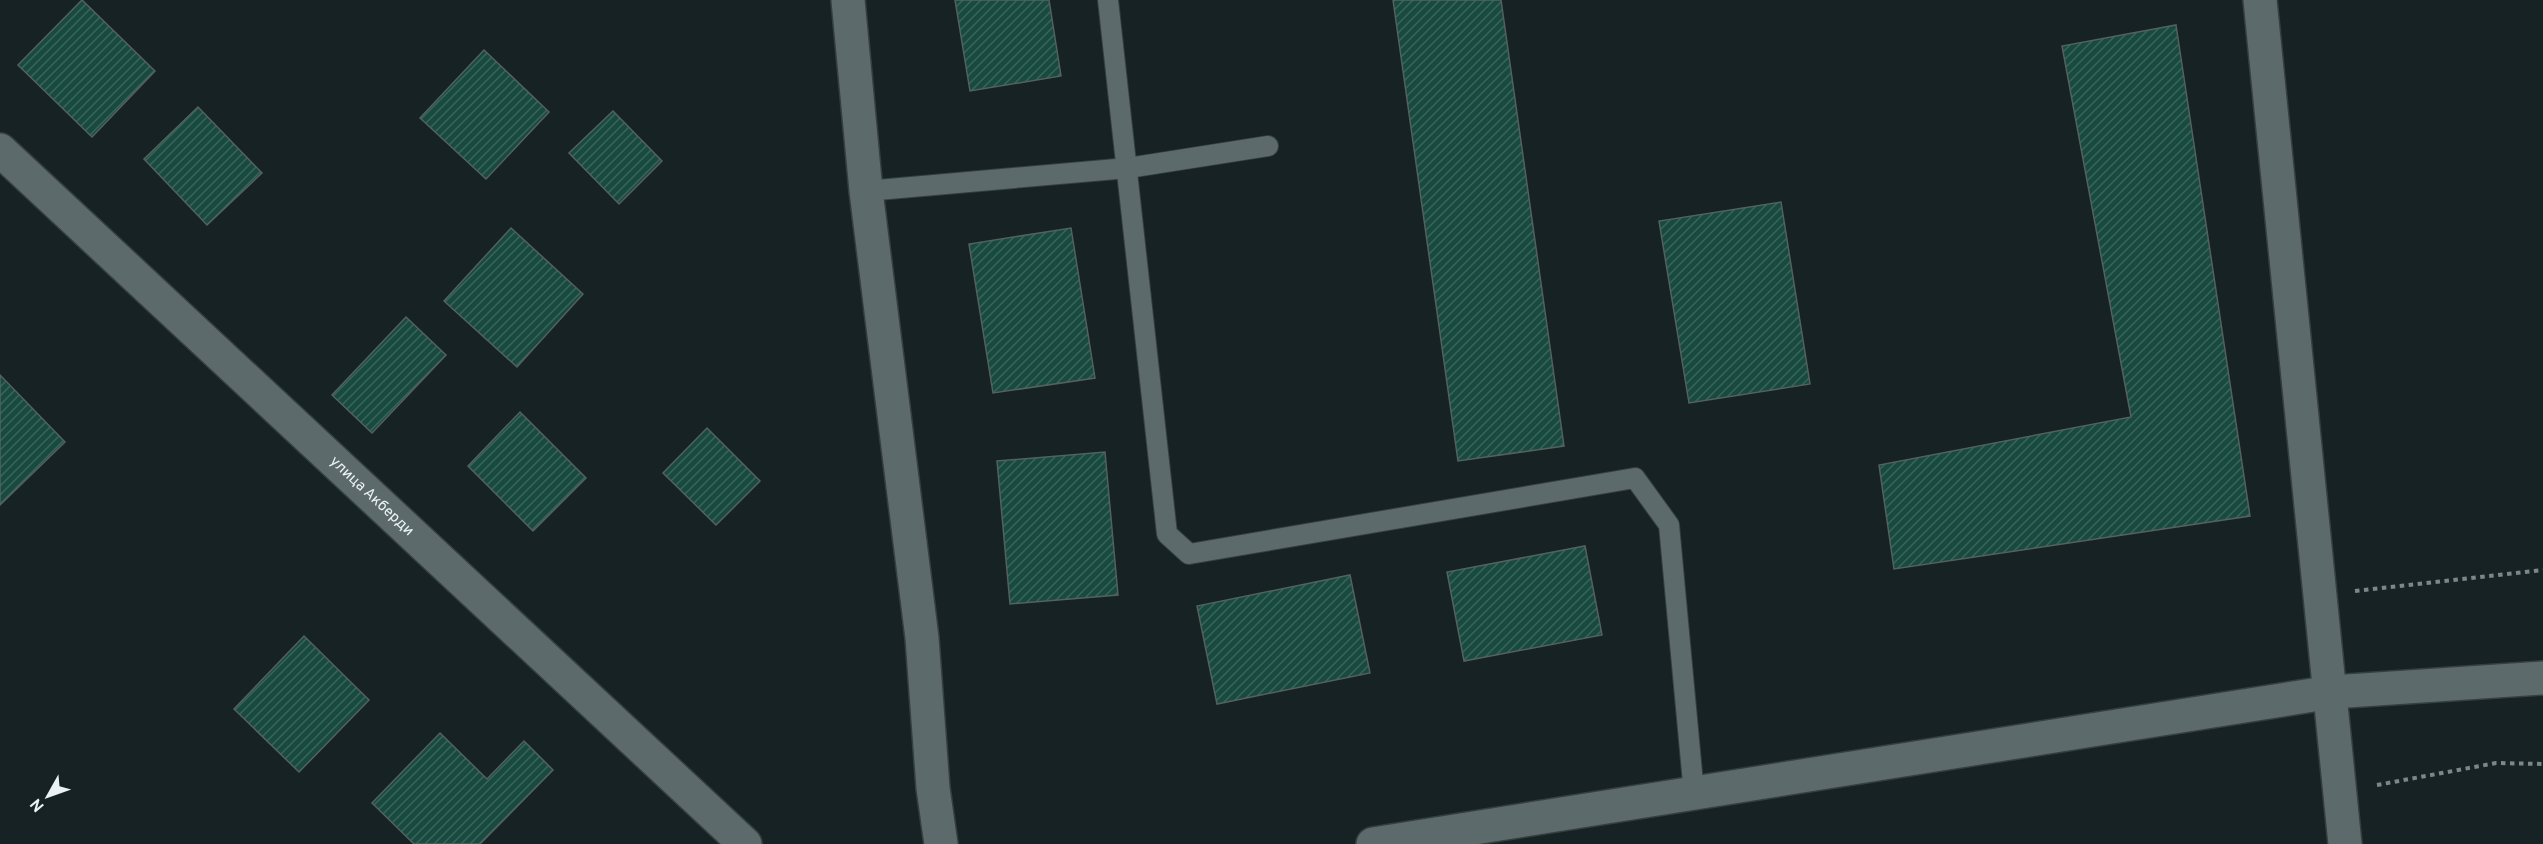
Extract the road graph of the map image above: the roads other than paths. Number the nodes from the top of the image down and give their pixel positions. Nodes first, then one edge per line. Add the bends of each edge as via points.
1 (848, 0) edge
2 (1108, 0) edge
3 (2260, 0) edge
4 (1268, 146) dead end
5 (0, 150) edge
6 (1128, 168) junction
7 (866, 191) junction
8 (2543, 678) edge
9 (2332, 692) junction
10 (1694, 794) junction
11 (745, 844) edge
12 (941, 844) edge
13 (1373, 844) edge
14 (2345, 844) edge

1 - 7 street
2 - 6 lane
3 - 9 street
4 - 6 lane
5 - 11 street, улица Акберди
6 - 7 lane
6 - 10 lane via 1167,534 1189,554 1635,478 1669,525
7 - 12 street via 920,626
8 - 9 street
9 - 10 street
9 - 14 street
10 - 13 street

